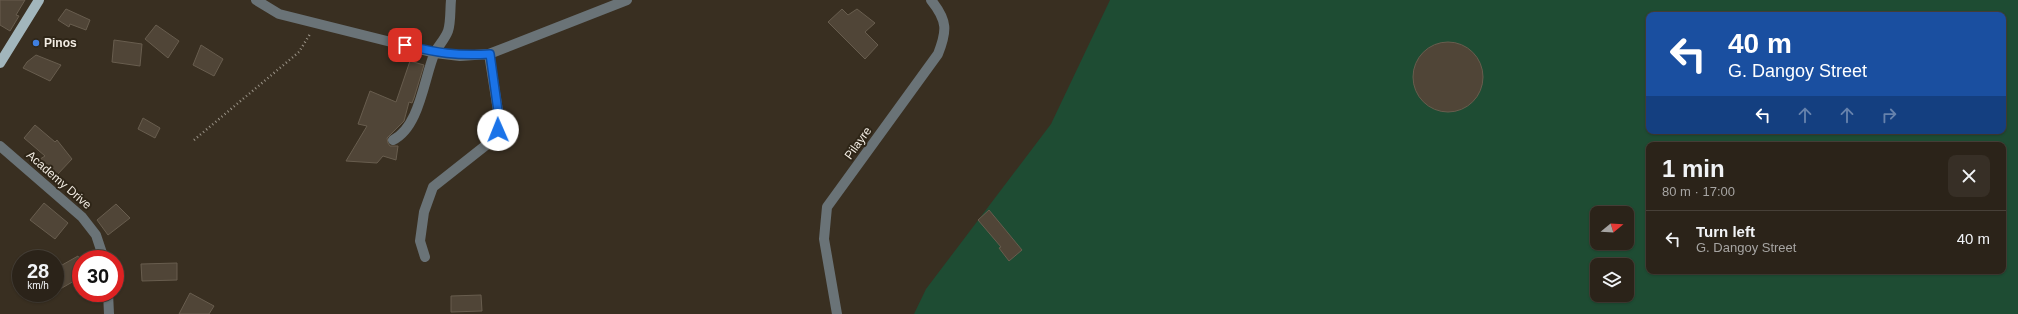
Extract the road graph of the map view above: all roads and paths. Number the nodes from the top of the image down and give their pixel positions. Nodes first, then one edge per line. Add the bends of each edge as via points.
1 (40, 0) edge
2 (256, 0) edge
3 (450, 0) edge
4 (627, 0) edge
5 (932, 0) edge
6 (316, 23) junction
7 (435, 53) junction
8 (490, 54) junction
9 (0, 63) edge
10 (194, 140) dead end
11 (393, 140) dead end
12 (0, 146) edge
13 (101, 250) edge
14 (425, 258) dead end
15 (108, 302) edge
16 (109, 314) edge
17 (837, 314) edge

1 - 9 main road
2 - 6 street via 279,14
3 - 7 street via 448,30
4 - 8 street
5 - 17 street, Pilayre via 941,11 946,34 938,54 827,207 824,239
6 - 7 street
6 - 10 path via 300,52
7 - 8 street via 460,56
7 - 11 street via 415,112 401,136
8 - 14 street via 498,130 490,142 433,187 424,212 420,242
12 - 13 street, Academy Drive via 82,217 96,235
15 - 16 street

